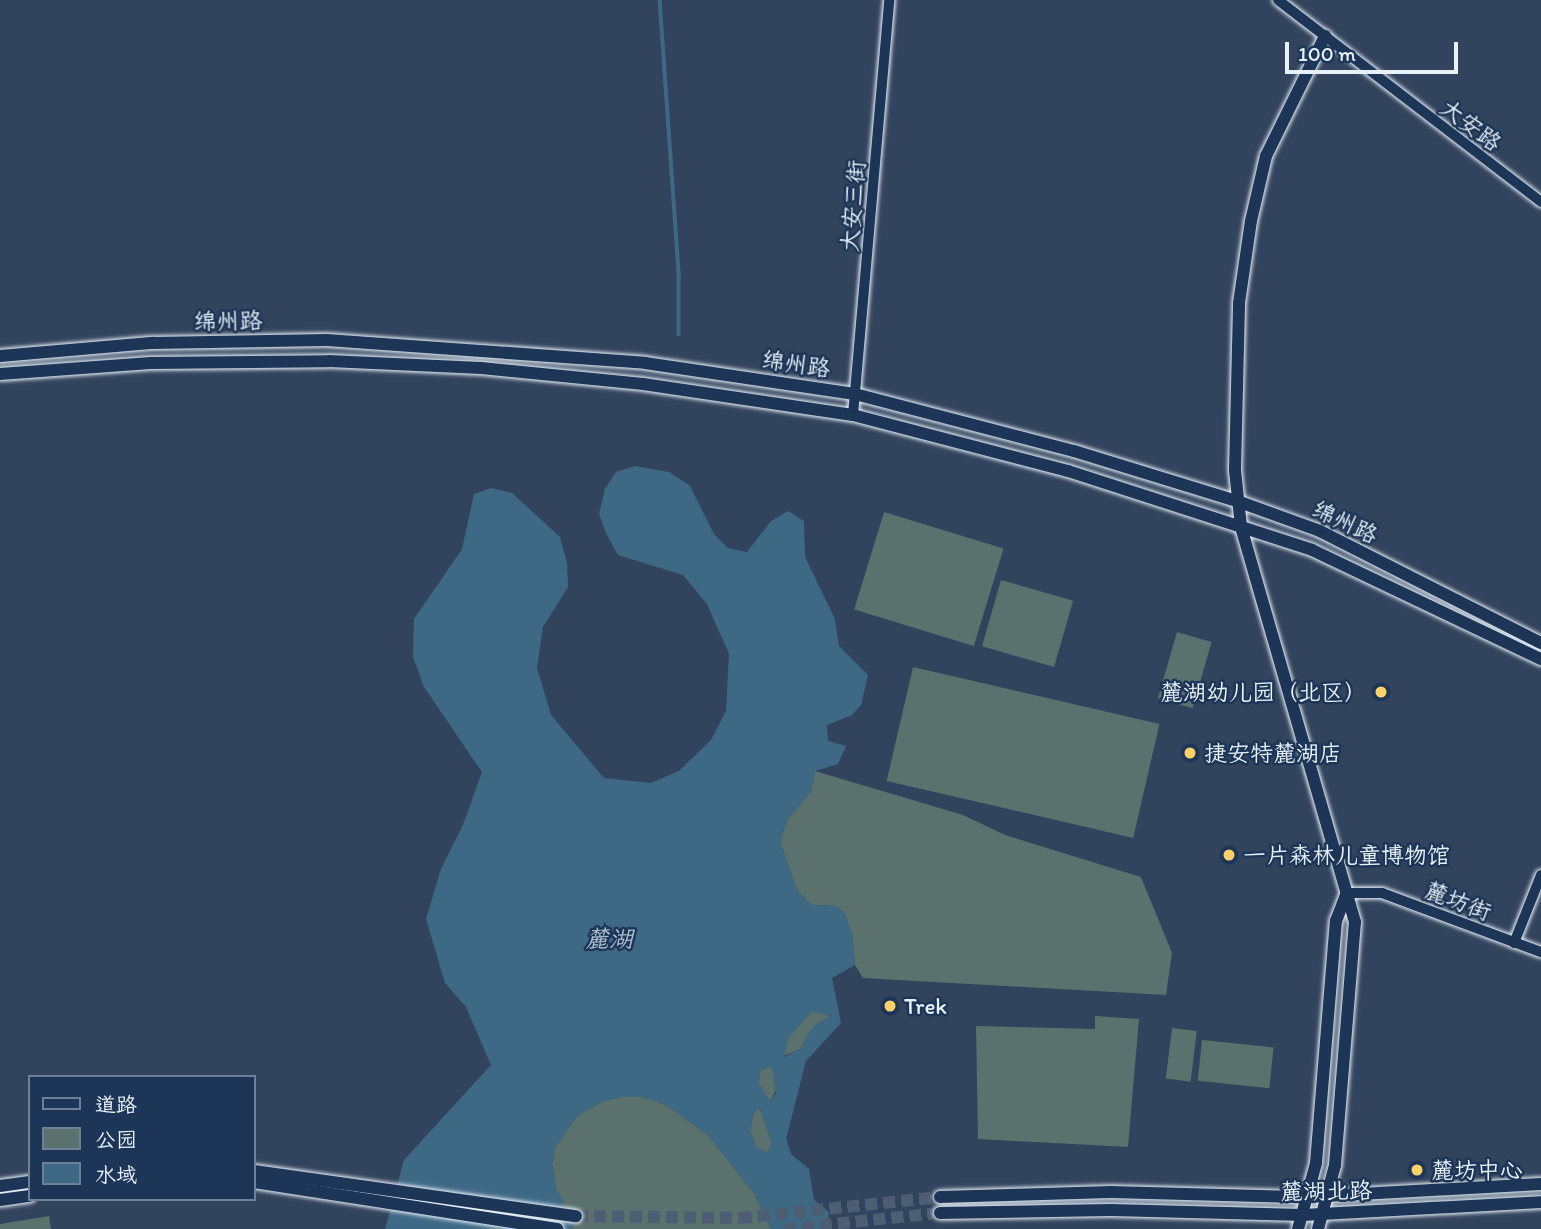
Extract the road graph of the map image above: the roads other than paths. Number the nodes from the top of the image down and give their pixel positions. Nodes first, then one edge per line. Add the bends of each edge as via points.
1 (889, 0) edge
2 (1278, 0) edge
3 (1325, 36) junction
4 (1541, 202) edge
5 (0, 356) edge
6 (0, 374) edge
7 (855, 394) junction
8 (853, 415) junction
9 (1237, 501) junction
10 (1241, 527) junction
11 (1541, 643) edge
12 (1541, 659) edge
13 (1541, 875) edge
14 (1347, 893) junction
15 (1514, 943) junction
16 (1541, 953) edge
17 (256, 1171) edge
18 (28, 1182) edge
19 (256, 1182) edge
20 (1541, 1184) edge
21 (0, 1186) edge
22 (28, 1196) edge
23 (1330, 1196) junction
24 (940, 1197) tunnel mouth
25 (1307, 1197) junction
26 (0, 1200) edge
27 (1541, 1202) edge
28 (940, 1213) tunnel mouth
29 (1325, 1214) junction
30 (1303, 1215) junction
31 (576, 1216) tunnel mouth
32 (557, 1229) edge
33 (1298, 1229) edge
34 (1318, 1229) edge

1 - 7 street, 大安三街
2 - 3 street, 大安路
3 - 4 street, 大安路
3 - 9 street via 1266,156 1251,221 1239,303
5 - 7 street, 绵州路 via 153,343 327,340 645,363
6 - 8 street, 绵州路 via 165,363 329,361 481,368 643,384
7 - 8 street, 大安三街
7 - 9 street, 绵州路
8 - 10 street, 绵州路 via 1068,471
9 - 10 street
9 - 11 street, 绵州路 via 1320,531
10 - 12 street, 绵州路 via 1312,550
10 - 14 street
13 - 15 street, 麓坊街
14 - 15 street, 麓坊街 via 1382,893
14 - 23 street via 1355,922
14 - 25 street via 1336,921 1316,1163
15 - 16 street, 麓坊街
17 - 31 street
18 - 21 street
19 - 32 street
20 - 23 street
22 - 26 street
23 - 25 street
23 - 29 street
24 - 25 street via 1111,1192
25 - 30 street
27 - 29 street, 麓湖北路
28 - 30 street, 麓湖北路 via 1111,1210
29 - 30 street, 麓湖北路
29 - 34 street
30 - 33 street

